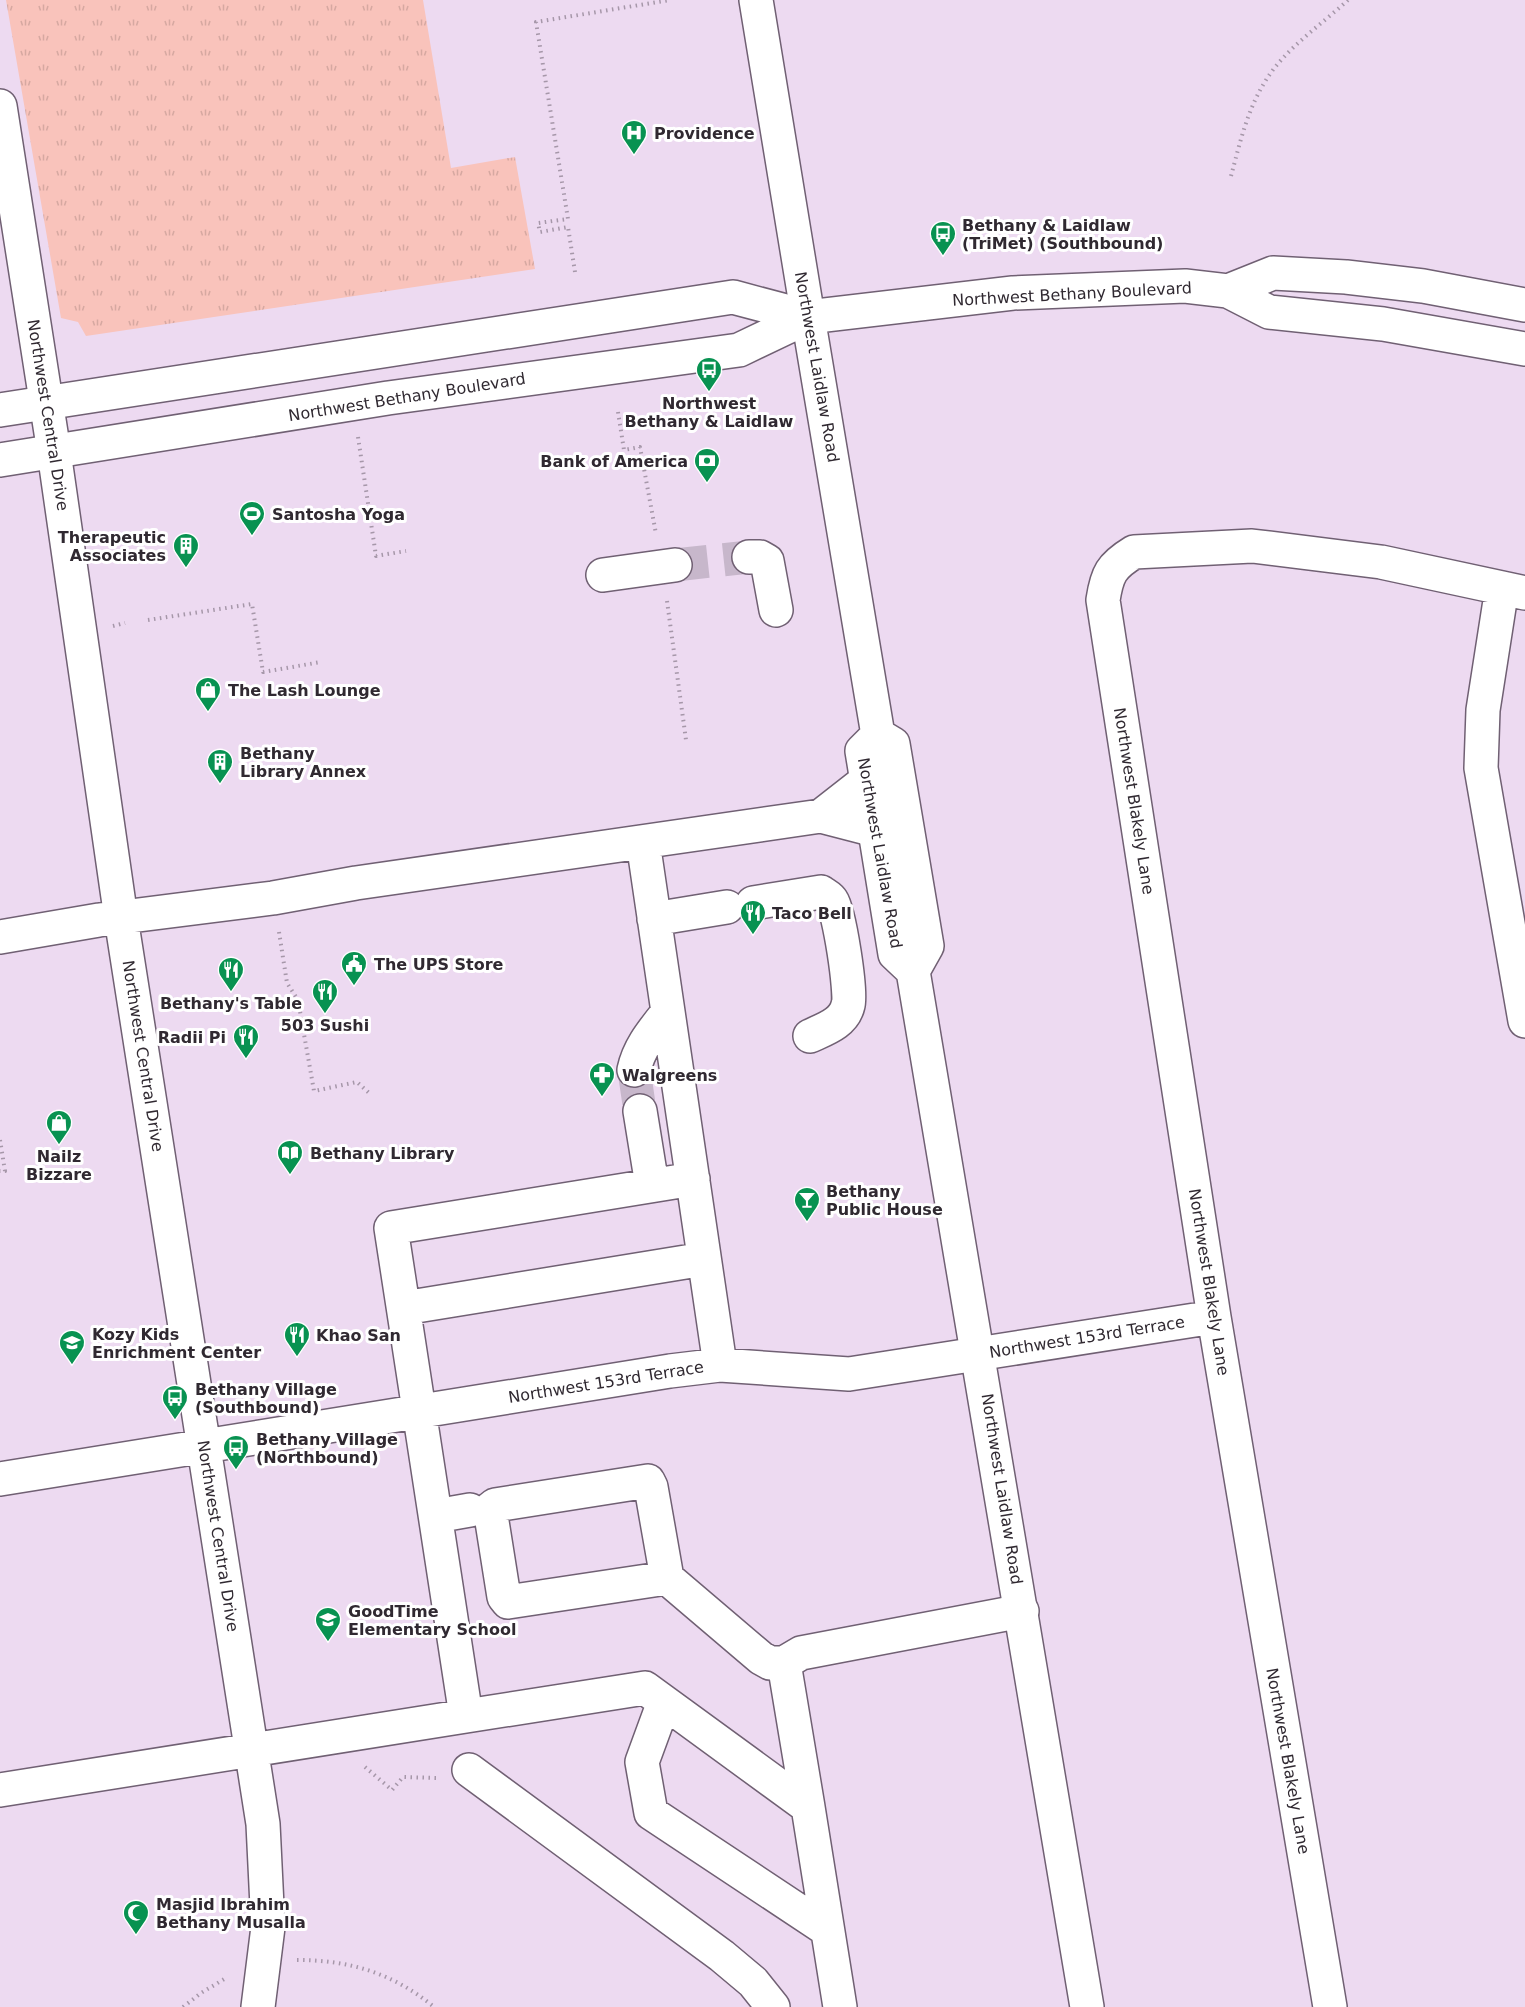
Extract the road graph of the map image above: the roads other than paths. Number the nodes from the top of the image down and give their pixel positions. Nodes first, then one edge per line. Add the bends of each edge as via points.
1 (756, 0) edge
2 (0, 106) edge
3 (1228, 291) junction
4 (1525, 305) edge
5 (808, 317) junction
6 (1525, 349) edge
7 (46, 403) junction
8 (0, 410) edge
9 (54, 452) junction
10 (0, 460) edge
11 (749, 557) tunnel mouth
12 (675, 566) tunnel mouth
13 (603, 575) dead end
14 (1514, 591) edge
15 (776, 610) dead end
16 (878, 735) junction
17 (867, 780) junction
18 (821, 816) junction
19 (875, 830) junction
20 (643, 842) junction
21 (121, 918) junction
22 (654, 919) junction
23 (0, 938) edge
24 (913, 971) junction
25 (668, 1012) junction
26 (1525, 1021) edge
27 (810, 1036) dead end
28 (634, 1071) tunnel mouth
29 (640, 1111) tunnel mouth
30 (693, 1179) junction
31 (652, 1185) junction
32 (704, 1259) junction
33 (404, 1308) junction
34 (1214, 1317) junction
35 (979, 1353) junction
36 (720, 1365) junction
37 (420, 1412) junction
38 (204, 1445) junction
39 (0, 1479) edge
40 (470, 1510) dead end
41 (436, 1516) junction
42 (667, 1578) junction
43 (1022, 1611) junction
44 (784, 1663) junction
45 (664, 1702) junction
46 (466, 1716) junction
47 (251, 1750) junction
48 (469, 1770) road end
49 (0, 1790) edge
50 (808, 1807) junction
51 (826, 1929) junction
52 (258, 2007) edge
53 (773, 2007) edge
54 (840, 2007) edge
55 (1087, 2007) edge
56 (1330, 2007) edge

1 - 5 street, Northwest Laidlaw Road
2 - 7 street, Northwest Central Drive
3 - 4 street, Northwest Bethany Boulevard via 1273,273 1423,286
3 - 5 street, Northwest Bethany Boulevard via 1185,286 1013,293
3 - 6 street, Northwest Bethany Boulevard via 1269,312 1383,324
5 - 7 street, Northwest Bethany Boulevard via 733,297
5 - 9 street, Northwest Bethany Boulevard via 739,350 388,398
5 - 16 street, Northwest Laidlaw Road
7 - 8 street, Northwest Bethany Boulevard
7 - 9 street, Northwest Central Drive
9 - 10 street, Northwest Bethany Boulevard
9 - 21 street, Northwest Central Drive
11 - 15 street via 760,556 767,561
12 - 13 street
14 - 26 street via 1483,710 1481,768
14 - 34 street, Northwest Blakely Lane via 1381,562 1252,546 1134,552 1107,576 1103,600
16 - 17 street, Northwest Laidlaw Road via 862,751
16 - 24 street, Northwest Laidlaw Road via 893,744 927,946
17 - 18 street
17 - 19 street, Northwest Laidlaw Road
18 - 19 street
18 - 20 street
19 - 24 street, Northwest Laidlaw Road via 895,954
20 - 21 street
20 - 22 street
21 - 23 street
21 - 38 street, Northwest Central Drive
22 - 25 street
22 - 27 street via 821,892 832,900 849,987 848,1005 842,1018
24 - 35 street, Northwest Laidlaw Road
25 - 28 street via 645,1041
25 - 30 street
29 - 31 street
30 - 31 street
30 - 32 street
31 - 33 street via 391,1228
32 - 33 street
32 - 36 street
33 - 37 street
34 - 35 street, Northwest 153rd Terrace
34 - 56 street, Northwest Blakely Lane
35 - 36 street, Northwest 153rd Terrace via 849,1374
35 - 43 street, Northwest Laidlaw Road
36 - 37 street, Northwest 153rd Terrace
37 - 38 street, Northwest 153rd Terrace
37 - 41 street
38 - 39 street, Northwest 153rd Terrace
38 - 47 street, Northwest Central Drive
40 - 41 street
41 - 46 street
42 - 42 street via 507,1602 490,1509 495,1505 648,1481
42 - 44 street via 761,1658
43 - 44 street via 801,1653
43 - 55 street, Northwest Laidlaw Road
44 - 50 street
45 - 46 street via 645,1688
45 - 50 street
45 - 51 street via 642,1762 651,1813
46 - 47 street
47 - 49 street
47 - 52 street, Northwest Central Drive via 263,1824 267,1927
48 - 53 street via 722,1956 753,1982
50 - 51 street
51 - 54 street

